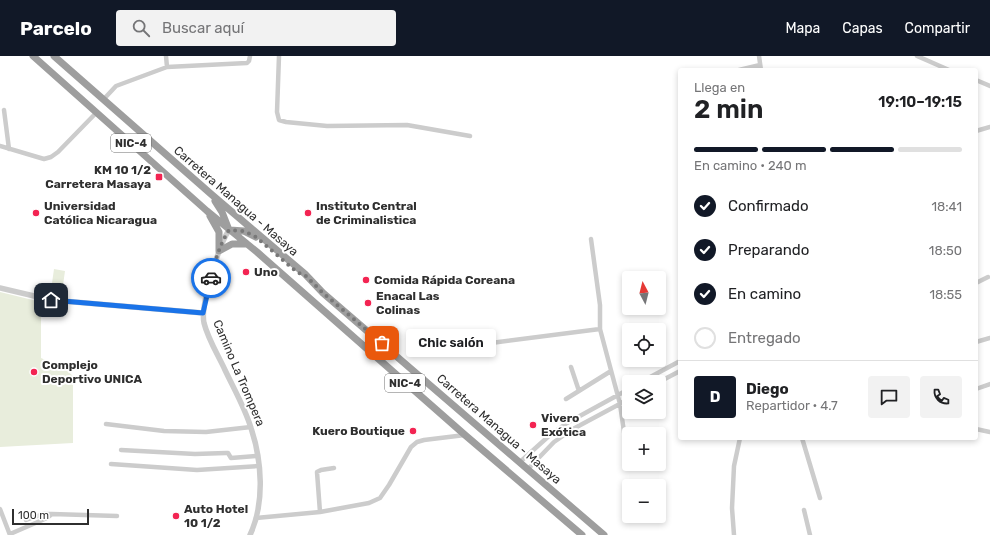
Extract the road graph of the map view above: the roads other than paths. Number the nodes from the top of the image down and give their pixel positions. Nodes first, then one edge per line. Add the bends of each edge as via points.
1 (33, 56) edge
2 (54, 56) edge
3 (166, 56) edge
4 (250, 56) edge
5 (279, 56) edge
6 (759, 56) edge
7 (918, 56) edge
8 (167, 67) junction
9 (760, 68) edge
10 (945, 68) edge
11 (978, 81) edge
12 (990, 86) edge
13 (103, 100) junction
14 (4, 110) dead end
15 (96, 113) junction
16 (990, 127) edge
17 (978, 130) edge
18 (470, 136) dead end
19 (0, 146) edge
20 (9, 149) junction
21 (211, 194) junction
22 (207, 211) junction
23 (229, 230) junction
24 (591, 239) dead end
25 (247, 244) junction
26 (219, 251) junction
27 (304, 274) junction
28 (988, 277) dead end
29 (978, 282) edge
30 (0, 288) edge
31 (203, 313) junction
32 (600, 329) junction
33 (990, 338) edge
34 (978, 341) edge
35 (491, 343) dead end
36 (678, 362) edge
37 (571, 368) dead end
38 (611, 371) junction
39 (678, 372) edge
40 (654, 375) edge
41 (666, 378) edge
42 (990, 384) edge
43 (978, 387) edge
44 (579, 391) junction
45 (622, 392) edge
46 (618, 394) junction
47 (566, 399) dead end
48 (620, 404) junction
49 (106, 424) dead end
50 (623, 427) edge
51 (251, 428) junction
52 (978, 430) edge
53 (990, 432) edge
54 (465, 435) junction
55 (740, 440) edge
56 (803, 440) edge
57 (121, 450) dead end
58 (258, 456) junction
59 (520, 462) junction
60 (111, 464) dead end
61 (259, 466) junction
62 (334, 468) dead end
63 (528, 469) junction
64 (820, 498) dead end
65 (0, 509) edge
66 (804, 510) dead end
67 (320, 512) junction
68 (52, 514) junction
69 (117, 516) dead end
70 (256, 518) junction
71 (26, 520) dead end
72 (10, 534) edge
73 (602, 534) edge
74 (250, 535) edge
75 (582, 535) edge
76 (734, 535) edge
77 (810, 535) edge

1 - 15 highway, Carretera Managua - Masaya / NIC-4
2 - 13 highway, Carretera Managua - Masaya / NIC-4
3 - 8 street
4 - 8 street via 247,63
5 - 18 street via 279,120 327,126 407,125
6 - 9 street
7 - 10 street
8 - 13 street via 116,86
11 - 12 street
13 - 21 highway, Carretera Managua - Masaya / NIC-4
14 - 20 street
15 - 20 street via 51,157 44,159
15 - 22 highway, Carretera Managua - Masaya / NIC-4
16 - 17 street
19 - 20 street
21 - 23 highway
21 - 27 highway, Carretera Managua - Masaya / NIC-4
22 - 23 highway, Carretera Managua - Masaya / NIC-4
22 - 26 highway via 219,232
23 - 25 highway, Carretera Managua - Masaya / NIC-4
23 - 26 street
23 - 27 highway via 244,231 256,237 298,273
24 - 32 street via 600,305
25 - 26 highway via 232,244
25 - 54 highway, Carretera Managua - Masaya / NIC-4
26 - 31 street
27 - 59 highway, Carretera Managua - Masaya / NIC-4
28 - 29 street
30 - 31 street via 51,300
31 - 51 street, Camino La Trompera via 209,338
32 - 35 street
32 - 38 street
33 - 34 street
36 - 40 street
37 - 44 street
38 - 44 street
38 - 46 street
39 - 41 street
42 - 43 street
44 - 47 street
45 - 46 street
46 - 48 street
46 - 59 street via 567,423
48 - 50 street
48 - 63 street via 554,442
49 - 51 street via 164,431 206,432
51 - 58 street, Camino La Trompera
52 - 53 street
54 - 67 street via 417,442 410,447 380,498 369,503
54 - 75 highway, Carretera Managua - Masaya / NIC-4
55 - 76 street via 734,466
56 - 64 street
57 - 58 street via 195,454 226,452 231,458
58 - 61 street, Camino La Trompera
59 - 63 highway, Carretera Managua - Masaya / NIC-4
60 - 61 street via 196,470
61 - 70 street, Camino La Trompera via 259,501
62 - 67 street via 317,472
63 - 73 highway, Carretera Managua - Masaya / NIC-4
65 - 72 street
66 - 77 street
67 - 70 street
68 - 69 street
68 - 71 street via 43,514
68 - 72 street
70 - 74 street, Camino La Trompera

